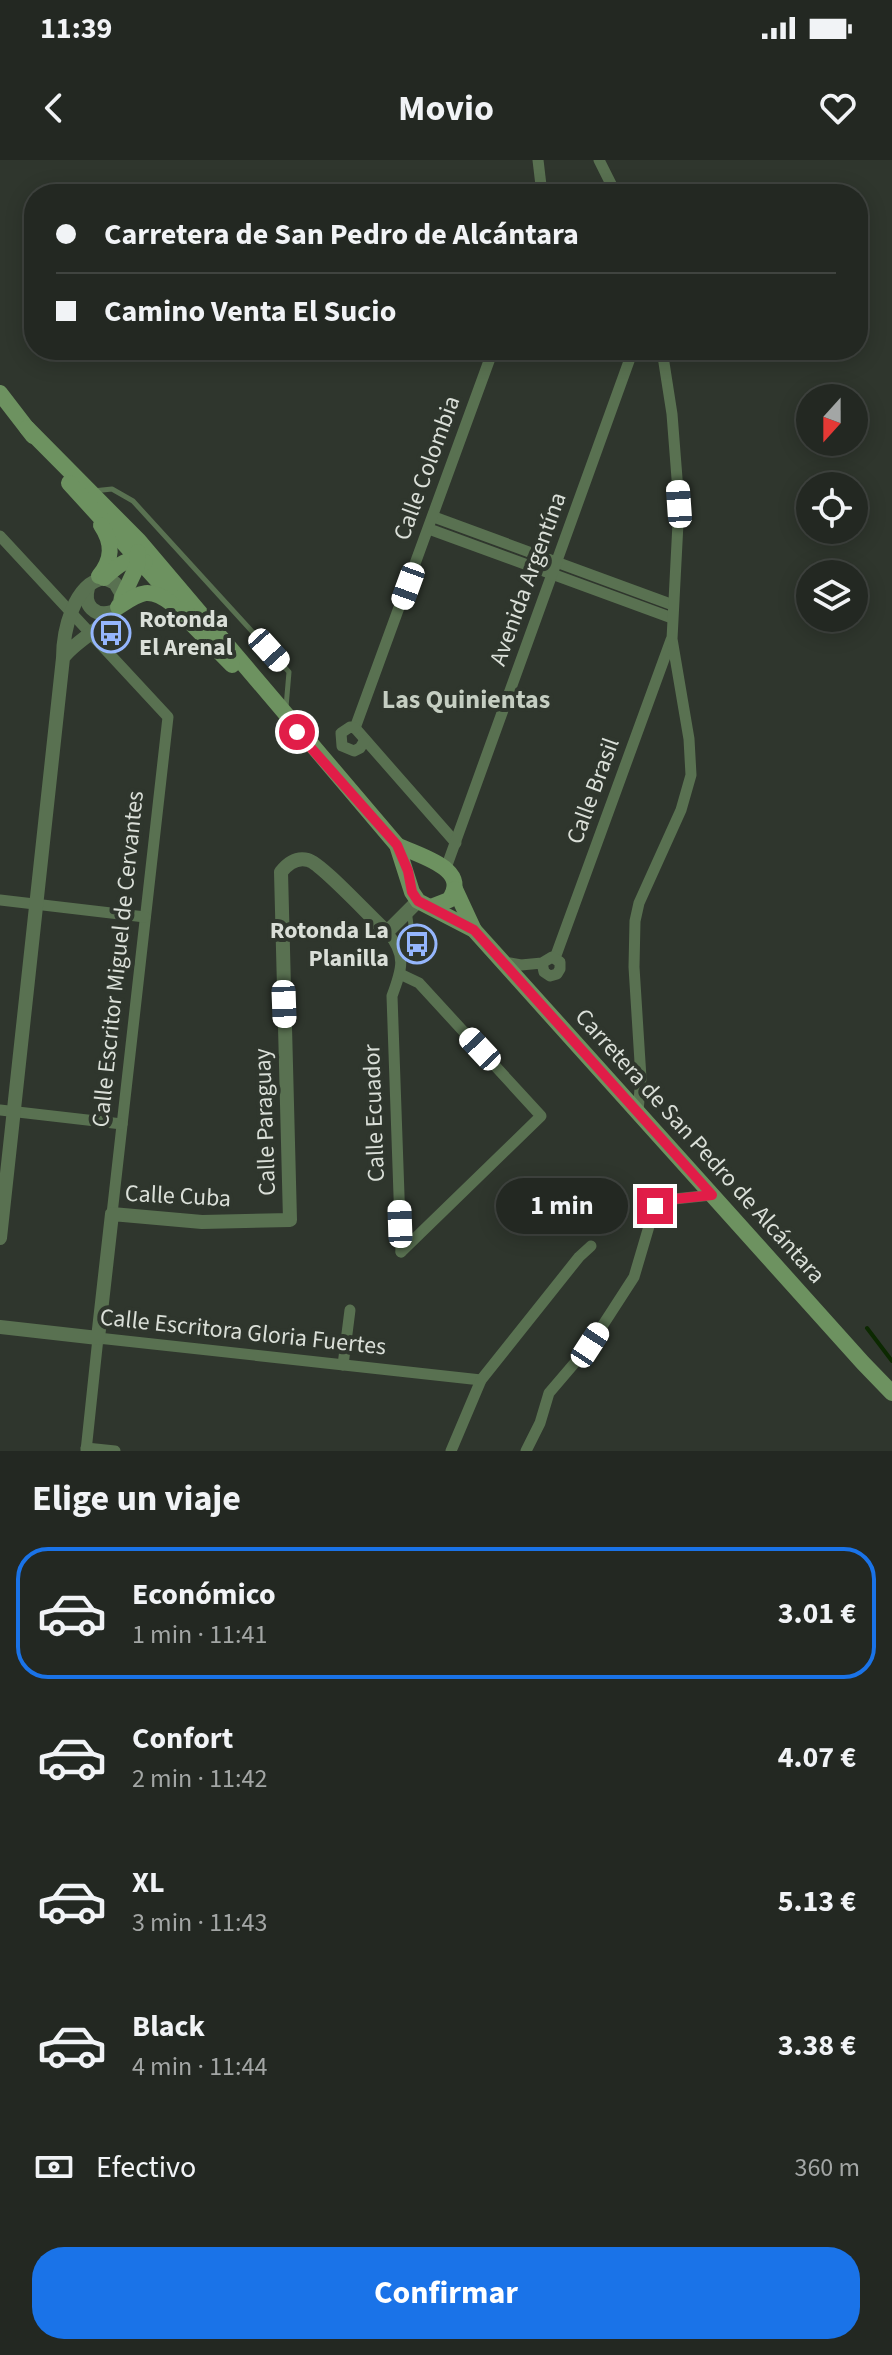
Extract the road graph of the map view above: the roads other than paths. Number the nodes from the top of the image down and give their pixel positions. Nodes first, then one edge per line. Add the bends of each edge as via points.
1 (538, 160) edge
2 (599, 160) edge
3 (541, 184) edge
4 (611, 184) edge
5 (489, 360) edge
6 (629, 360) edge
7 (664, 360) edge
8 (0, 393) edge
9 (90, 494) junction
10 (434, 517) junction
11 (429, 529) junction
12 (0, 536) edge
13 (138, 559) junction
14 (555, 569) junction
15 (96, 582) junction
16 (673, 605) junction
17 (117, 606) junction
18 (70, 612) junction
19 (672, 618) junction
20 (212, 627) junction
21 (92, 634) junction
22 (672, 639) junction
23 (63, 658) junction
24 (245, 677) junction
25 (284, 713) junction
26 (355, 728) junction
27 (365, 740) junction
28 (315, 750) junction
29 (456, 843) junction
30 (397, 845) junction
31 (441, 866) junction
32 (455, 889) junction
33 (0, 900) edge
34 (417, 901) junction
35 (35, 904) junction
36 (145, 917) junction
37 (474, 930) junction
38 (387, 932) junction
39 (400, 950) junction
40 (555, 958) junction
41 (504, 962) junction
42 (542, 963) junction
43 (400, 974) junction
44 (7, 1110) edge
45 (638, 1111) junction
46 (122, 1124) junction
47 (712, 1195) junction
48 (112, 1214) junction
49 (290, 1220) joint
50 (0, 1238) edge
51 (591, 1246) dead end
52 (350, 1310) dead end
53 (0, 1327) edge
54 (98, 1338) junction
55 (343, 1365) junction
56 (481, 1380) junction
57 (892, 1393) edge
58 (86, 1449) edge
59 (115, 1451) edge
60 (451, 1451) edge
61 (526, 1451) edge

1 - 3 street
2 - 4 street
5 - 10 street, Calle Colombia
6 - 14 street, Avenida Argentína
7 - 16 street via 679,504
8 - 9 main road
9 - 13 main road
9 - 15 main road via 111,549
9 - 20 main road
9 - 25 lane via 112,489 133,501 289,672
10 - 11 street, Calle Colombia
10 - 14 street
11 - 14 street
11 - 26 street, Calle Colombia
12 - 18 street, Calle Escritor Miguel de Cervantes
13 - 15 main road
13 - 17 main road
13 - 20 main road via 149,563
13 - 24 main road
14 - 16 street
14 - 19 street
14 - 29 street, Avenida Argentína
15 - 17 street via 119,587
15 - 17 street via 86,599 91,609 101,614
15 - 18 street
16 - 19 street
17 - 21 street
17 - 24 main road via 144,593 160,595
18 - 21 street, Calle Escritor Miguel de Cervantes
18 - 23 street
19 - 22 street
20 - 25 main road
21 - 23 street
21 - 36 street, Calle Escritor Miguel de Cervantes via 168,717
22 - 40 street, Calle Brasil
22 - 45 street via 691,775 635,921
23 - 35 street
24 - 28 main road
25 - 28 main road
26 - 27 street
26 - 27 street via 341,733 342,746 354,751
27 - 29 street
28 - 30 main road
29 - 31 street, Avenida Argentína
30 - 31 main road
30 - 34 main road
31 - 32 main road via 454,877
31 - 34 main road via 418,869
32 - 34 main road via 444,904
32 - 37 main road, Carretera de San Pedro de Alcántara
33 - 35 street
34 - 37 main road, Carretera de San Pedro de Alcántara
34 - 38 street
34 - 39 lane via 407,945
35 - 36 street
35 - 44 street
36 - 46 street, Calle Escritor Miguel de Cervantes
37 - 41 main road, Carretera de San Pedro de Alcántara
38 - 39 street
38 - 49 street, Calle Paraguay via 318,864 302,859 281,872
39 - 43 street, Calle Ecuador
40 - 42 street
40 - 42 street via 561,965 556,975 544,972
41 - 42 street
41 - 45 main road, Carretera de San Pedro de Alcántara
43 - 43 street, Calle Ecuador via 392,996 401,1252 541,1116 419,983
44 - 46 street
44 - 50 street
45 - 47 main road, Carretera de San Pedro de Alcántara
46 - 48 street, Calle Escritor Miguel de Cervantes
47 - 57 main road, Carretera de San Pedro de Alcántara
47 - 61 street via 655,1206 634,1277 590,1345 549,1393
48 - 49 street, Calle Cuba via 202,1222
48 - 54 street, Calle Escritor Miguel de Cervantes
51 - 56 street
52 - 55 street
53 - 54 street, Calle Escritora Gloria Fuertes
54 - 55 street, Calle Escritora Gloria Fuertes
54 - 58 street, Calle Escritor Miguel de Cervantes
55 - 56 street, Calle Escritora Gloria Fuertes
56 - 60 street
58 - 59 street

